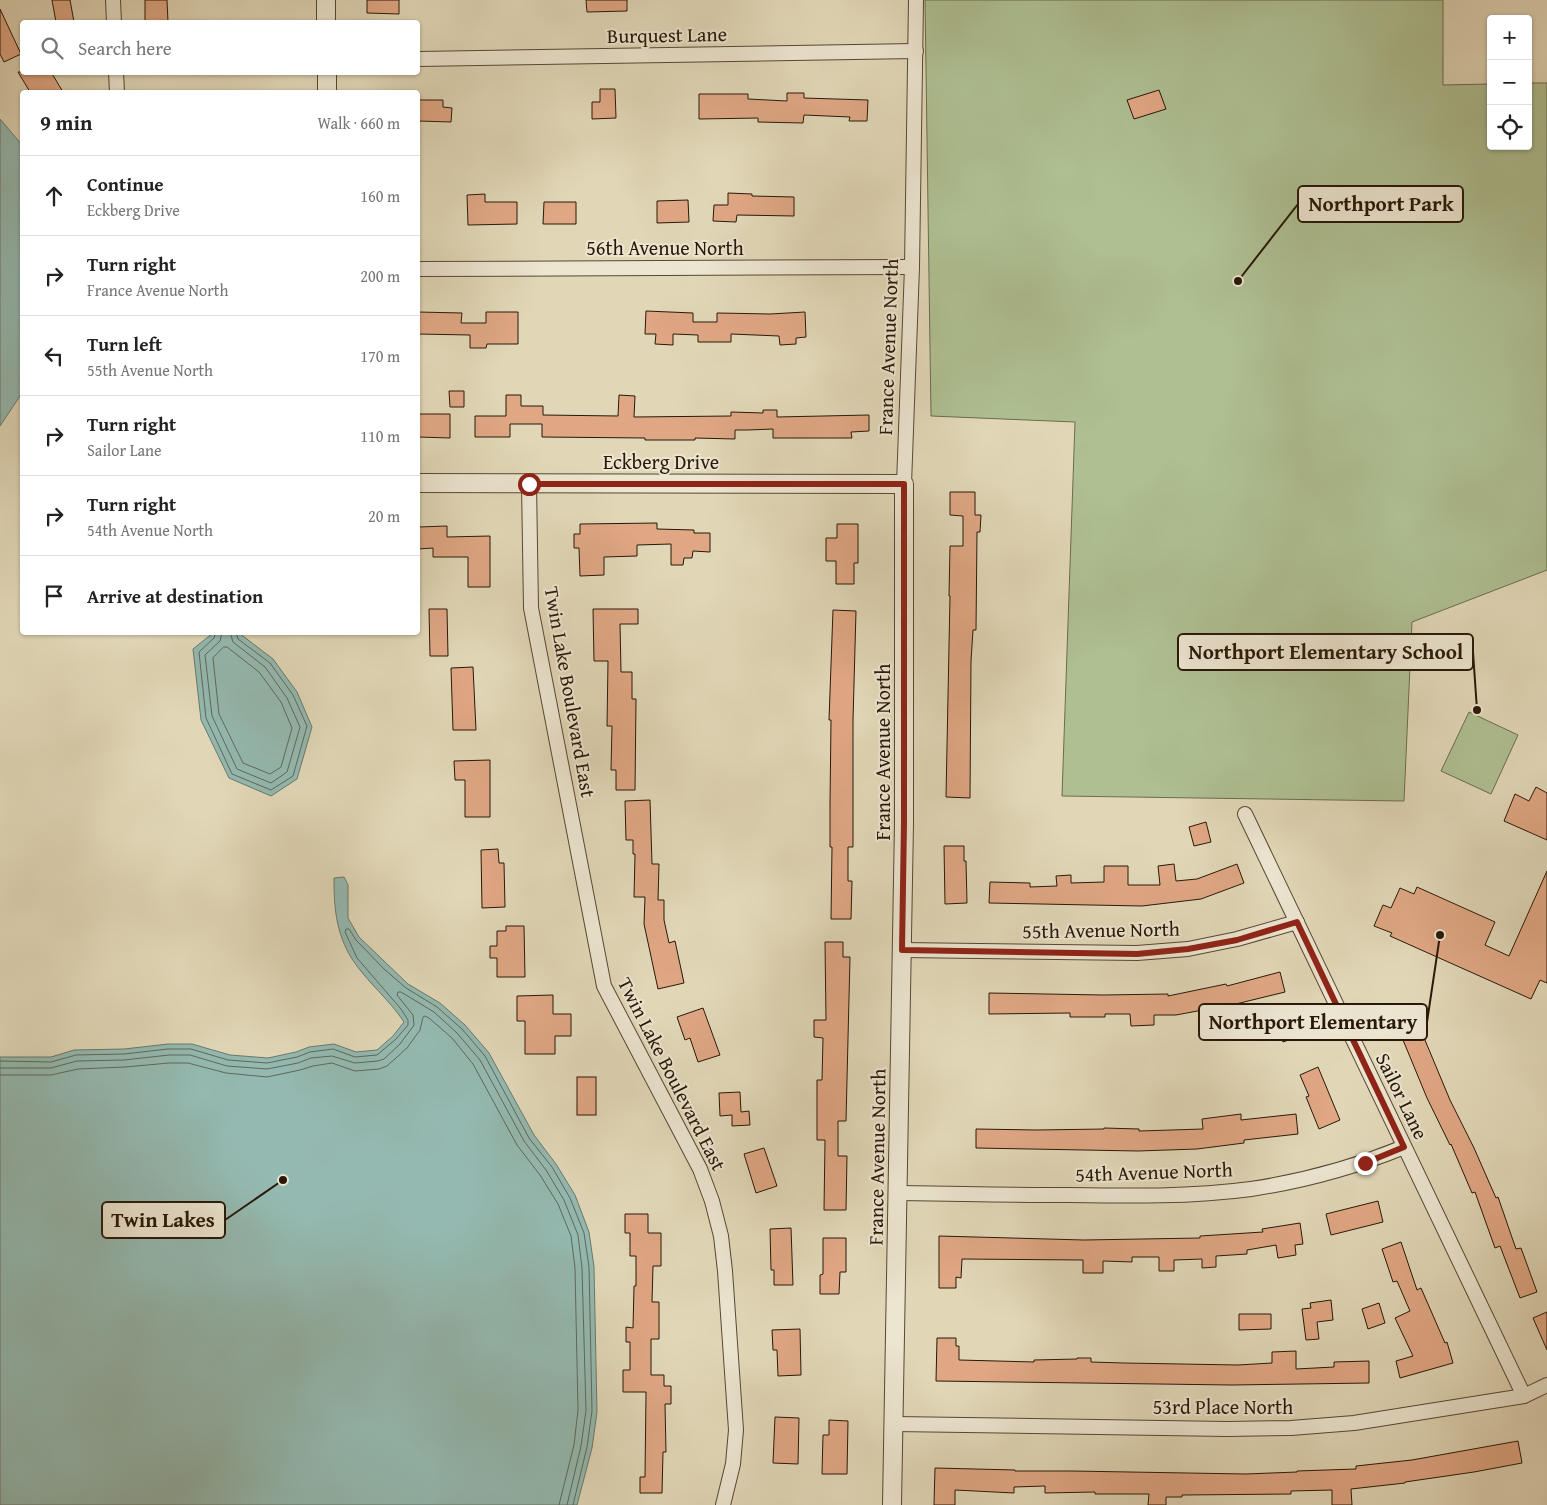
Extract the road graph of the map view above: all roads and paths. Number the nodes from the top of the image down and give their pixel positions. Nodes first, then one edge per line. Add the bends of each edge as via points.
1 (113, 0) edge
2 (326, 0) edge
3 (916, 0) edge
4 (114, 20) edge
5 (326, 20) edge
6 (916, 51) junction
7 (420, 59) edge
8 (116, 75) edge
9 (327, 75) edge
10 (117, 90) edge
11 (327, 90) edge
12 (912, 266) junction
13 (420, 269) edge
14 (420, 483) edge
15 (529, 484) junction
16 (904, 484) junction
17 (1245, 814) dead end
18 (1297, 922) junction
19 (902, 950) junction
20 (1404, 1147) junction
21 (898, 1193) junction
22 (1547, 1385) edge
23 (1524, 1396) junction
24 (894, 1424) junction
25 (723, 1505) edge
26 (892, 1505) edge

1 - 4 street
2 - 5 street
3 - 6 street, France Avenue North
6 - 7 street, Burquest Lane
6 - 12 street, France Avenue North
8 - 10 street
9 - 11 street
12 - 13 street, 56th Avenue North
12 - 16 street, France Avenue North
14 - 15 street, Eckberg Drive
15 - 16 street, Eckberg Drive
15 - 25 street, Twin Lake Boulevard East via 531,608 604,986 700,1169 720,1236 736,1430 733,1464
16 - 19 street, France Avenue North
17 - 18 street, Sailor Lane
18 - 19 street, 55th Avenue North via 1237,940 1137,954
18 - 20 street, Sailor Lane
19 - 21 street, France Avenue North
20 - 21 street, 54th Avenue North via 1365,1163 1309,1178 1251,1189 1192,1195
20 - 23 street, Sailor Lane
21 - 24 street, France Avenue North
22 - 23 street, 53rd Place North
23 - 24 street, 53rd Place North via 1354,1423 1290,1428
24 - 26 street, France Avenue North

